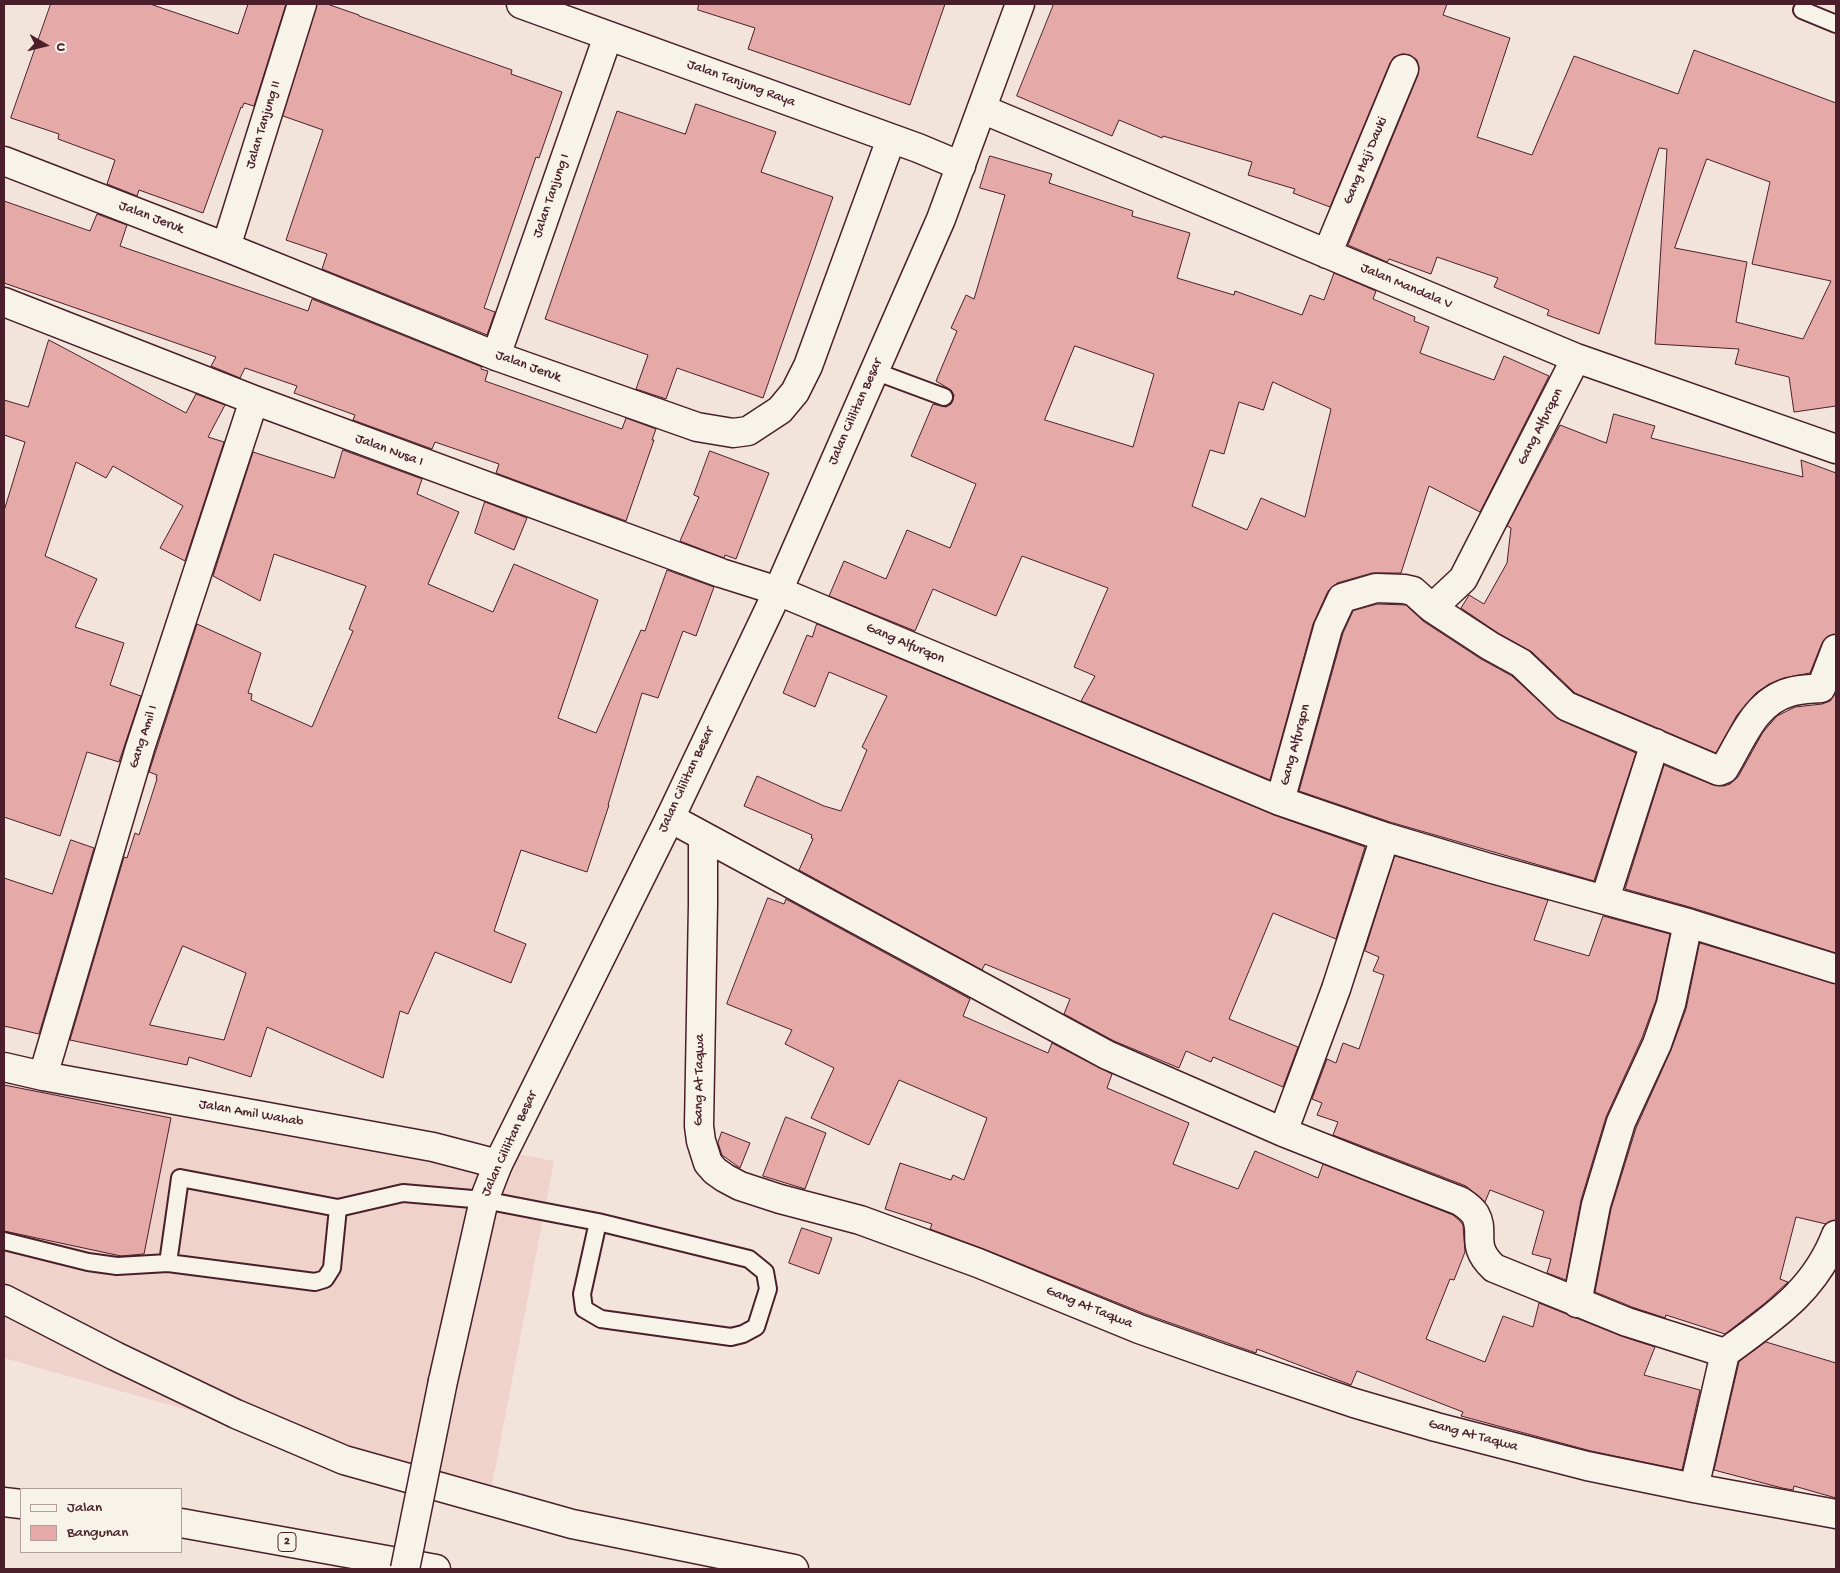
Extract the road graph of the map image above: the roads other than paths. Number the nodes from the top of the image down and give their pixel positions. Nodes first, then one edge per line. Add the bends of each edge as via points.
1 (302, 4) edge
2 (521, 4) edge
3 (1020, 4) edge
4 (1802, 10) dead end
5 (1836, 24) edge
6 (608, 36) junction
7 (1404, 69) dead end
8 (982, 109) junction
9 (891, 139) junction
10 (4, 162) edge
11 (961, 166) junction
12 (226, 247) junction
13 (1327, 254) junction
14 (4, 302) edge
15 (496, 356) junction
16 (1576, 358) junction
17 (874, 371) junction
18 (944, 397) dead end
19 (254, 400) junction
20 (1836, 449) edge
21 (778, 591) junction
22 (1432, 608) junction
23 (1836, 649) edge
24 (1655, 743) junction
25 (1280, 801) junction
26 (670, 818) junction
27 (703, 836) junction
28 (1385, 837) junction
29 (1604, 899) junction
30 (1688, 922) junction
31 (1836, 969) edge
32 (4, 1067) edge
33 (43, 1076) junction
34 (1283, 1132) junction
35 (498, 1164) junction
36 (484, 1200) junction
37 (338, 1208) junction
38 (598, 1222) junction
39 (1836, 1236) edge
40 (4, 1240) edge
41 (168, 1263) junction
42 (4, 1298) edge
43 (1577, 1302) junction
44 (1725, 1353) junction
45 (1694, 1488) junction
46 (4, 1502) edge
47 (20, 1504) edge
48 (1836, 1514) edge
49 (182, 1523) edge
50 (405, 1569) edge
51 (436, 1569) edge
52 (794, 1569) edge

1 - 12 main road, Jalan Tanjung II
2 - 6 main road, Jalan Tanjung Raya
3 - 8 main road, Jalan Cililitan Besar
4 - 5 lane
6 - 9 main road, Jalan Tanjung Raya
6 - 15 main road, Jalan Tanjung I
7 - 13 main road, Gang Haji Dauki
8 - 11 main road, Jalan Cililitan Besar
8 - 13 main road, Jalan Mandala V
9 - 11 main road, Jalan Tanjung Raya
9 - 15 main road, Jalan Jeruk via 808,366 795,392 780,410 748,431 733,433 697,427
10 - 12 main road, Jalan Jeruk
11 - 17 main road, Jalan Cililitan Besar
12 - 15 main road, Jalan Jeruk
13 - 16 main road, Jalan Mandala V
14 - 19 main road, Jalan Nusa I
16 - 20 main road, Jalan Mandala V
16 - 22 main road, Gang Alfurqon via 1463,579
17 - 18 lane
17 - 21 main road, Jalan Cililitan Besar
19 - 21 main road, Jalan Nusa I via 721,573
19 - 33 main road, Gang Amil I via 140,748
21 - 25 main road, Gang Alfurqon
21 - 26 main road, Jalan Cililitan Besar
22 - 24 main road via 1521,662 1566,706
22 - 25 main road, Gang Alfurqon via 1413,591 1376,588 1342,598 1328,628
23 - 24 main road via 1821,688 1789,692 1766,705 1749,724 1724,769 1719,770
24 - 29 main road
25 - 28 main road
26 - 27 main road
26 - 35 main road, Jalan Cililitan Besar
27 - 34 main road via 1107,1055
27 - 45 main road, Gang At Taqwa via 699,1126 708,1163 725,1178 780,1199 860,1220 978,1263 1139,1329 1354,1403 1587,1466
28 - 29 main road
28 - 34 main road via 1336,989
29 - 30 main road
30 - 31 main road
30 - 43 main road via 1671,1004 1657,1044 1621,1122 1596,1205
32 - 33 main road, Jalan Amil Wahab
33 - 35 main road, Jalan Amil Wahab via 433,1147
34 - 43 main road via 1460,1201 1476,1216 1480,1249 1494,1268
35 - 36 main road, Jalan Cililitan Besar
36 - 37 lane via 404,1193
36 - 38 lane
36 - 50 main road, Jalan Cililitan Besar, bridge
37 - 41 lane via 332,1268 325,1279 315,1282
37 - 41 lane via 180,1178
38 - 38 lane via 750,1259 766,1272 768,1289 756,1327 731,1337 601,1318 584,1309 582,1294
39 - 44 main road via 1812,1281 1771,1319
40 - 41 lane via 88,1262 117,1266
42 - 52 main road via 236,1414 344,1460 572,1524
43 - 44 main road via 1627,1322
44 - 45 main road
45 - 48 main road, Gang At Taqwa
46 - 47 main road
49 - 51 main road, 2

